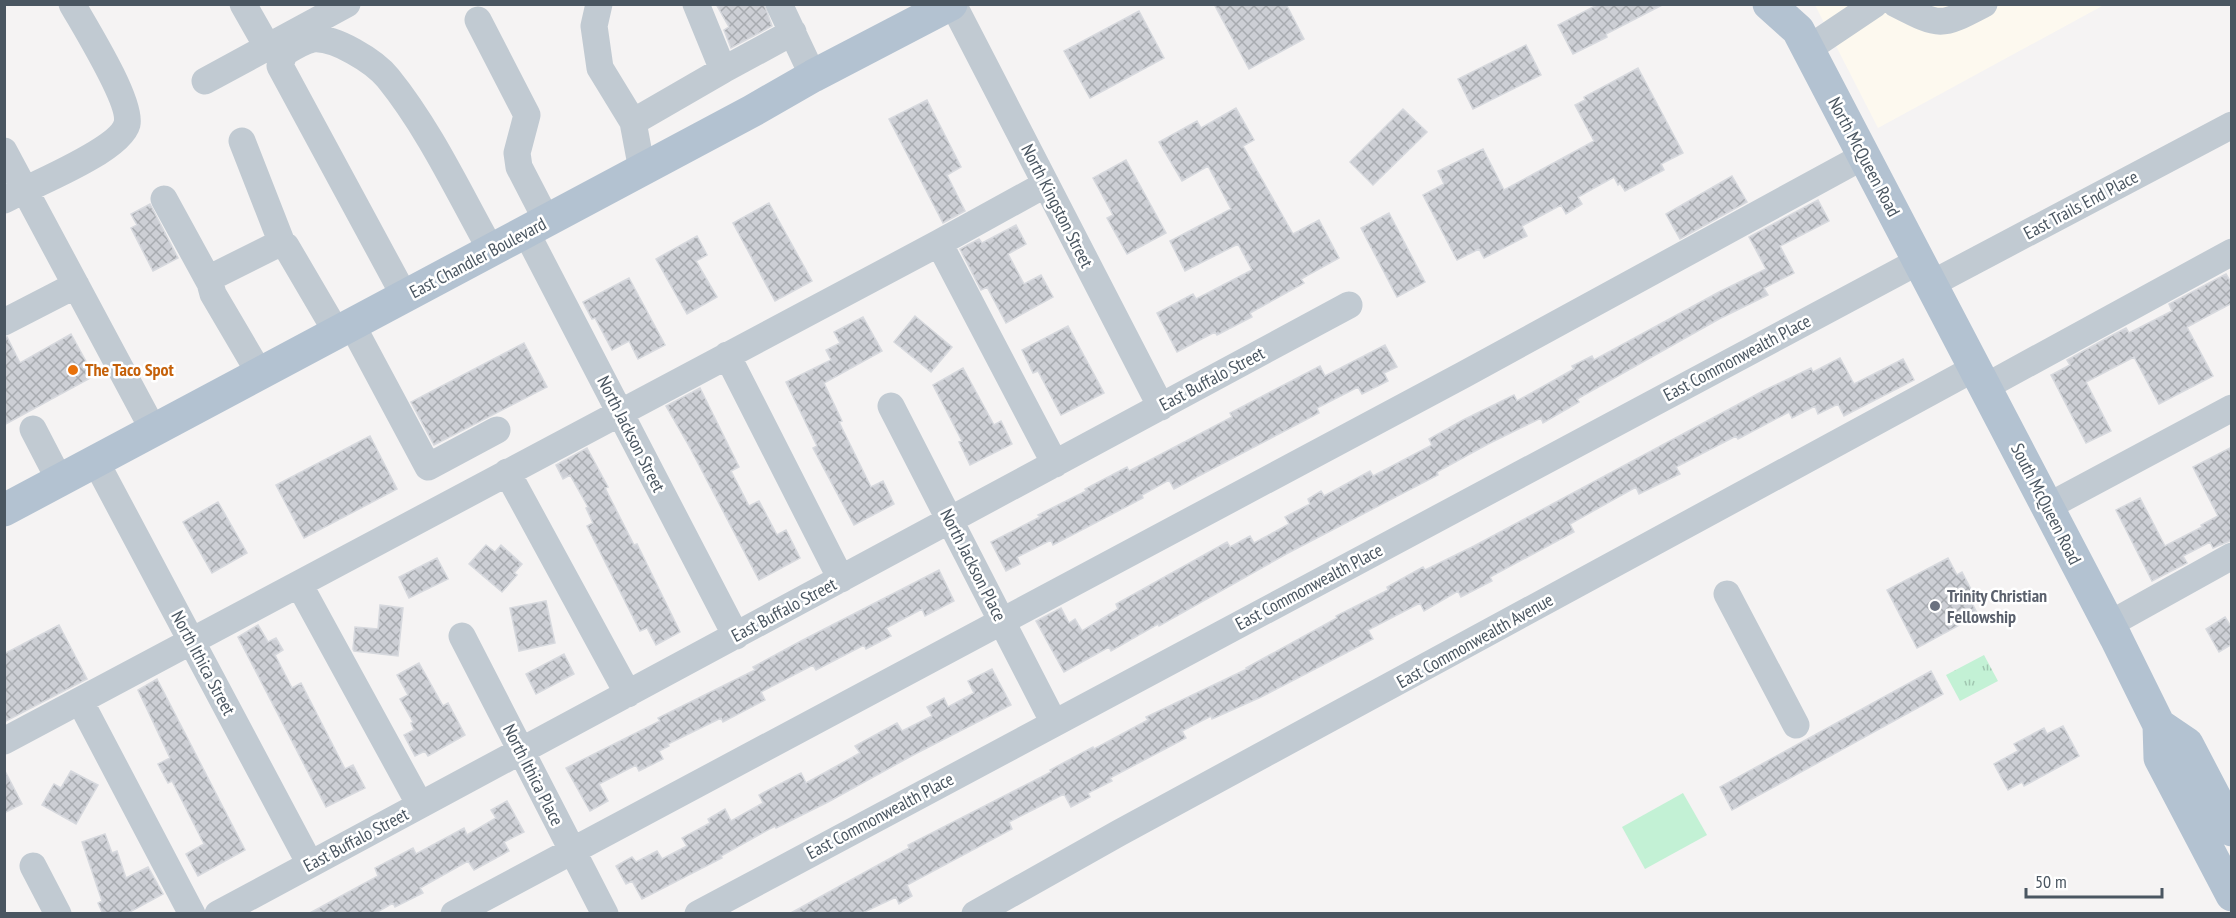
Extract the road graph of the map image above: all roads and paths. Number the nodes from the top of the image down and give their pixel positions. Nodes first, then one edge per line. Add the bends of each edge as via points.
1 (72, 4) edge
2 (243, 4) edge
3 (347, 4) edge
4 (599, 4) edge
5 (696, 4) edge
6 (779, 4) edge
7 (952, 4) edge
8 (1769, 4) edge
9 (1875, 4) edge
10 (1896, 4) edge
11 (1984, 4) edge
12 (912, 13) edge
13 (478, 20) dead end
14 (1802, 28) edge
15 (793, 32) junction
16 (268, 48) junction
17 (723, 70) junction
18 (813, 76) junction
19 (205, 81) dead end
20 (633, 122) junction
21 (2232, 125) edge
22 (242, 141) dead end
23 (4, 151) edge
24 (1864, 156) junction
25 (642, 170) junction
26 (1046, 184) junction
27 (15, 195) edge
28 (164, 199) dead end
29 (536, 226) junction
30 (939, 243) junction
31 (284, 246) junction
32 (491, 250) junction
33 (2232, 252) edge
34 (1925, 273) junction
35 (210, 283) junction
36 (76, 285) junction
37 (405, 297) junction
38 (1349, 306) dead end
39 (4, 322) edge
40 (344, 329) junction
41 (727, 355) junction
42 (260, 374) junction
43 (1980, 378) junction
44 (891, 406) dead end
45 (1161, 407) junction
46 (2232, 408) edge
47 (619, 412) junction
48 (33, 429) dead end
49 (497, 430) dead end
50 (154, 431) junction
51 (96, 462) junction
52 (1055, 464) junction
53 (507, 472) junction
54 (60, 481) junction
55 (2047, 507) junction
56 (4, 510) edge
57 (950, 520) junction
58 (2232, 556) edge
59 (841, 579) junction
60 (299, 584) junction
61 (1726, 594) dead end
62 (1001, 621) junction
63 (2108, 625) junction
64 (462, 636) dead end
65 (736, 636) junction
66 (191, 642) junction
67 (628, 694) junction
68 (80, 701) junction
69 (1054, 723) junction
70 (1796, 724) dead end
71 (2159, 725) junction
72 (4, 741) edge
73 (521, 751) junction
74 (420, 805) junction
75 (2232, 830) edge
76 (573, 851) junction
77 (310, 864) junction
78 (33, 866) dead end
79 (2232, 895) edge
80 (988, 910) edge
81 (58, 914) edge
82 (192, 914) edge
83 (218, 914) edge
84 (454, 914) edge
85 (605, 914) edge
86 (698, 914) edge

1 - 27 street via 119,91 127,123 122,135 95,155
2 - 16 street
3 - 16 street
4 - 20 street via 594,26 600,68
5 - 17 street
6 - 15 street
7 - 12 main road, East Chandler Boulevard
7 - 26 street, North Kingston Street
8 - 14 main road, North McQueen Road
9 - 14 street via 1872,9
10 - 11 street via 1942,23
12 - 18 main road, East Chandler Boulevard
13 - 29 street, North Jackson Street via 527,115 517,153
14 - 24 main road, North McQueen Road
15 - 17 street
15 - 18 street
16 - 19 street
17 - 20 street
18 - 25 main road, East Chandler Boulevard
20 - 25 street
21 - 34 street, East Trails End Place
22 - 31 street
23 - 27 street
24 - 34 main road, North McQueen Road
24 - 62 street
25 - 29 main road, East Chandler Boulevard
26 - 30 street
26 - 45 street, North Kingston Street
27 - 36 street
28 - 35 street
29 - 32 main road, East Chandler Boulevard
29 - 47 street, North Jackson Street
30 - 41 street
30 - 52 street
31 - 35 street via 278,244 214,276
31 - 40 street
32 - 37 main road, East Chandler Boulevard
32 - 37 street via 418,121 387,76 334,42 313,39 297,45 284,53 280,66
33 - 43 street, East Commonwealth Avenue
34 - 43 main road, South McQueen Road
34 - 69 street, East Commonwealth Place
35 - 42 street
36 - 39 street
36 - 50 street
37 - 40 main road, East Chandler Boulevard
38 - 45 street, East Buffalo Street
40 - 42 main road, East Chandler Boulevard
40 - 49 street via 428,467
41 - 47 street
41 - 59 street
42 - 50 main road, East Chandler Boulevard
43 - 55 main road, South McQueen Road
43 - 80 street, East Commonwealth Avenue via 1119,833
44 - 57 street, North Jackson Place
45 - 52 street, East Buffalo Street
46 - 55 street
47 - 53 street
47 - 65 street, North Jackson Street
48 - 54 street
50 - 51 main road, East Chandler Boulevard
51 - 54 main road, East Chandler Boulevard
51 - 66 street, North Ithica Street
52 - 57 street, East Buffalo Street
53 - 60 street
53 - 67 street
54 - 56 main road, East Chandler Boulevard
55 - 63 main road, South McQueen Road
57 - 59 street, East Buffalo Street
57 - 62 street, North Jackson Place
58 - 63 street
59 - 65 street, East Buffalo Street
60 - 66 street
60 - 74 street
61 - 70 street
62 - 69 street, North Jackson Place
62 - 76 street
63 - 71 main road, South McQueen Road
64 - 73 street, North Ithica Place
65 - 67 street, East Buffalo Street
66 - 68 street
66 - 77 street, North Ithica Street
67 - 73 street, East Buffalo Street
68 - 72 street
68 - 82 street
69 - 86 street, East Commonwealth Place
71 - 75 main road, South McQueen Road via 2187,744
71 - 79 main road, South McQueen Road via 2160,758
73 - 74 street, East Buffalo Street
73 - 76 street, North Ithica Place
74 - 77 street, East Buffalo Street
76 - 84 street
76 - 85 street, North Ithica Place
77 - 83 street, East Buffalo Street
78 - 81 street

